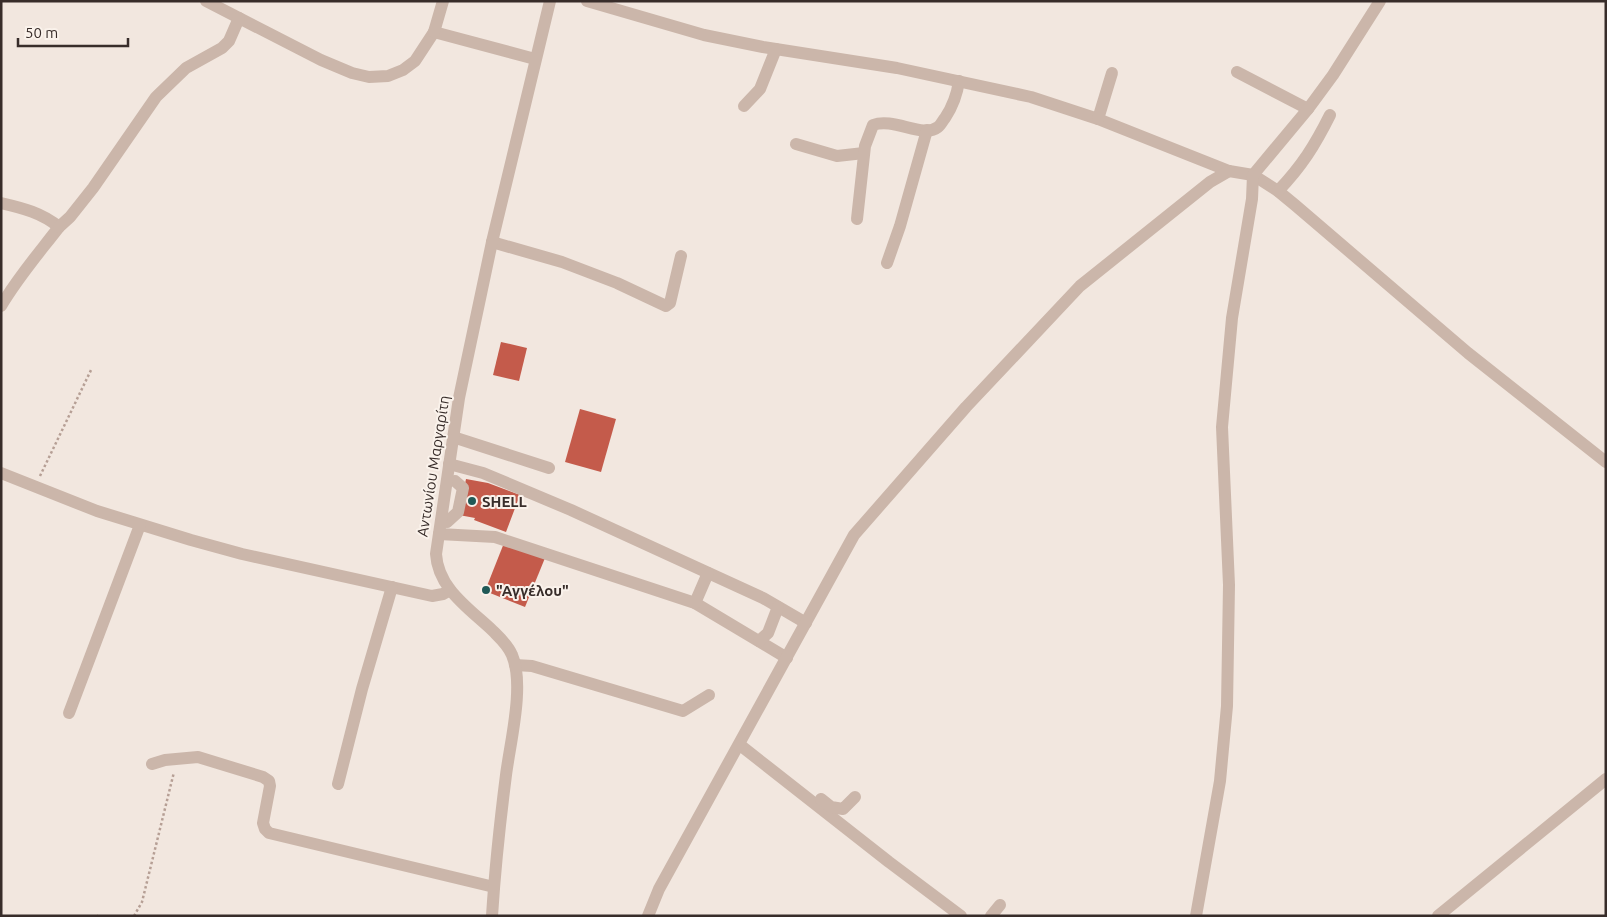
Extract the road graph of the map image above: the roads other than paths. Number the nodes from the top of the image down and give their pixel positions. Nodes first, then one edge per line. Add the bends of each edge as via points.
1 (206, 1) edge
2 (444, 1) edge
3 (550, 1) edge
4 (587, 1) edge
5 (1380, 1) edge
6 (239, 18) junction
7 (434, 32) junction
8 (776, 49) junction
9 (535, 60) junction
10 (1237, 72) dead end
11 (1112, 74) dead end
12 (959, 81) junction
13 (744, 106) dead end
14 (1308, 109) junction
15 (1330, 115) dead end
16 (1098, 119) junction
17 (927, 130) junction
18 (796, 144) dead end
19 (864, 153) junction
20 (1229, 172) junction
21 (1253, 175) junction
22 (1278, 191) junction
23 (1, 204) edge
24 (856, 219) dead end
25 (59, 227) junction
26 (492, 242) junction
27 (681, 256) dead end
28 (887, 262) dead end
29 (1, 306) edge
30 (453, 437) junction
31 (1606, 462) edge
32 (449, 464) junction
33 (549, 468) dead end
34 (1, 473) edge
35 (455, 481) dead end
36 (447, 522) dead end
37 (140, 526) junction
38 (439, 534) junction
39 (708, 573) junction
40 (392, 587) junction
41 (450, 590) junction
42 (695, 603) junction
43 (778, 607) junction
44 (806, 623) junction
45 (759, 641) junction
46 (787, 658) junction
47 (515, 665) junction
48 (708, 695) dead end
49 (69, 714) dead end
50 (742, 741) junction
51 (152, 764) dead end
52 (1606, 779) edge
53 (338, 784) dead end
54 (855, 797) dead end
55 (494, 887) junction
56 (1000, 905) dead end
57 (492, 916) edge
58 (648, 916) edge
59 (961, 916) edge
60 (992, 916) edge
61 (1196, 916) edge
62 (1438, 916) edge

1 - 6 street
2 - 7 street
3 - 9 street, Αντωνίου Μαργαρίτη
4 - 8 street via 704,35
5 - 14 street
6 - 7 street via 321,60 369,77 388,76 403,70 414,61
6 - 25 street via 229,41 222,48 186,68 156,97 93,188
7 - 9 street
8 - 12 street
8 - 13 street via 760,89
9 - 26 street, Αντωνίου Μαργαρίτη
10 - 14 street
11 - 16 street
12 - 16 street via 1031,97
12 - 17 street via 950,111 939,127
14 - 21 street
15 - 22 street via 1296,173
16 - 20 street
17 - 19 street via 880,122 873,125
17 - 28 street
18 - 19 street via 837,156
19 - 24 street
20 - 21 street
20 - 44 street via 1210,182 1080,286 966,408 854,536
21 - 22 street
21 - 61 street via 1232,318 1222,428 1229,585 1227,706 1220,781
22 - 31 street via 1468,352
23 - 25 street via 36,212
25 - 29 street
26 - 27 street via 562,262 666,306 670,303
26 - 30 street, Αντωνίου Μαργαρίτη
30 - 32 street, Αντωνίου Μαργαρίτη
30 - 33 street
32 - 38 street, Αντωνίου Μαργαρίτη
32 - 39 street via 483,472
34 - 37 street
35 - 36 street via 463,488 458,512
37 - 40 street via 242,554
37 - 49 street
38 - 41 street, Αντωνίου Μαργαρίτη via 438,568
38 - 42 street via 495,538
39 - 42 street
39 - 43 street
40 - 41 street via 432,596
40 - 53 street
41 - 47 street, Αντωνίου Μαργαρίτη via 502,640
42 - 45 street
43 - 44 street
43 - 45 street via 768,633
44 - 46 street
45 - 46 street
46 - 50 street
47 - 48 street via 532,666 683,711
47 - 55 street, Αντωνίου Μαργαρίτη via 517,696
50 - 54 street via 831,806 843,809
50 - 58 street via 659,889
50 - 59 street via 889,862
51 - 55 street via 198,757 263,777 270,786 263,824 269,833
52 - 62 street
55 - 57 street, Αντωνίου Μαργαρίτη
56 - 60 street

